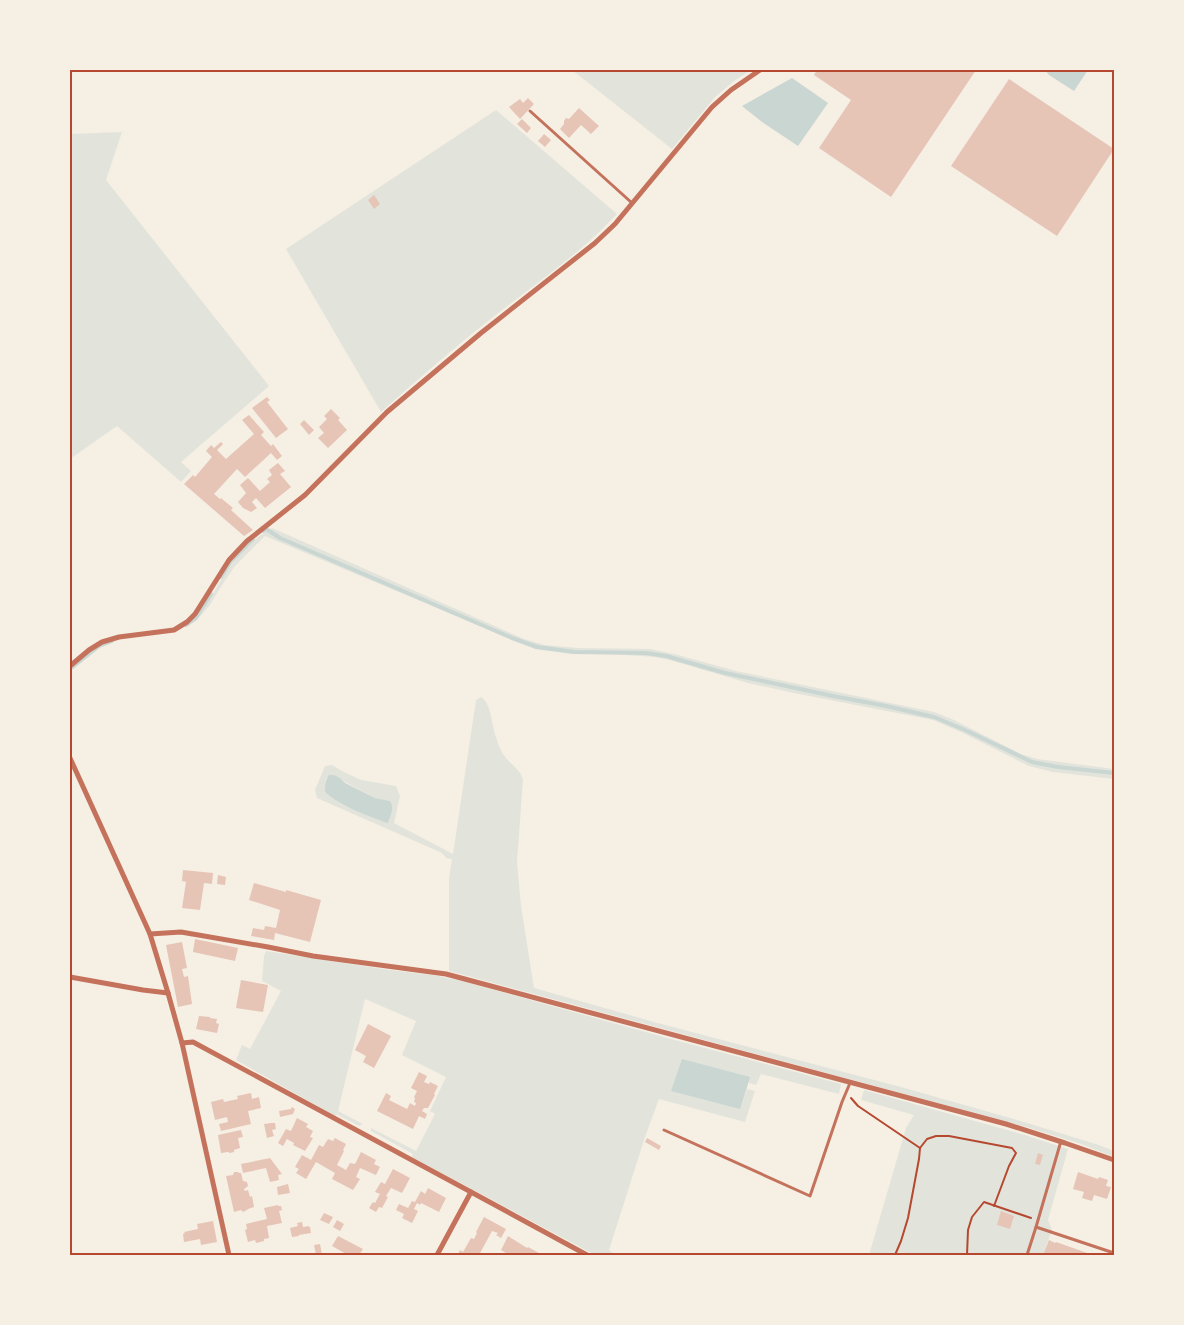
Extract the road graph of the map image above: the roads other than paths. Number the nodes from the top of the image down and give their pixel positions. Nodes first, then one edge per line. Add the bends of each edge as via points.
1 (760, 70) edge
2 (530, 111) dead end
3 (632, 203) junction
4 (70, 666) edge
5 (70, 758) edge
6 (150, 934) junction
7 (70, 977) edge
8 (168, 993) junction
9 (182, 1043) junction
10 (850, 1083) junction
11 (664, 1130) dead end
12 (1061, 1141) junction
13 (1114, 1160) edge
14 (471, 1192) junction
15 (1036, 1227) junction
16 (1114, 1253) edge
17 (229, 1255) edge
18 (437, 1255) edge
19 (587, 1255) edge
20 (1028, 1255) edge

1 - 3 street via 712,107
2 - 3 lane
3 - 4 street via 594,243 387,412 305,495 248,541 229,560 187,622 174,630 102,642
5 - 6 street
6 - 8 street
6 - 10 street via 181,932 313,956 446,974
7 - 8 street
8 - 9 street
9 - 14 street via 193,1042
9 - 17 street
10 - 11 lane via 810,1196
10 - 12 street
12 - 13 street
12 - 15 lane
14 - 18 street
14 - 19 street
15 - 16 lane
15 - 20 lane

